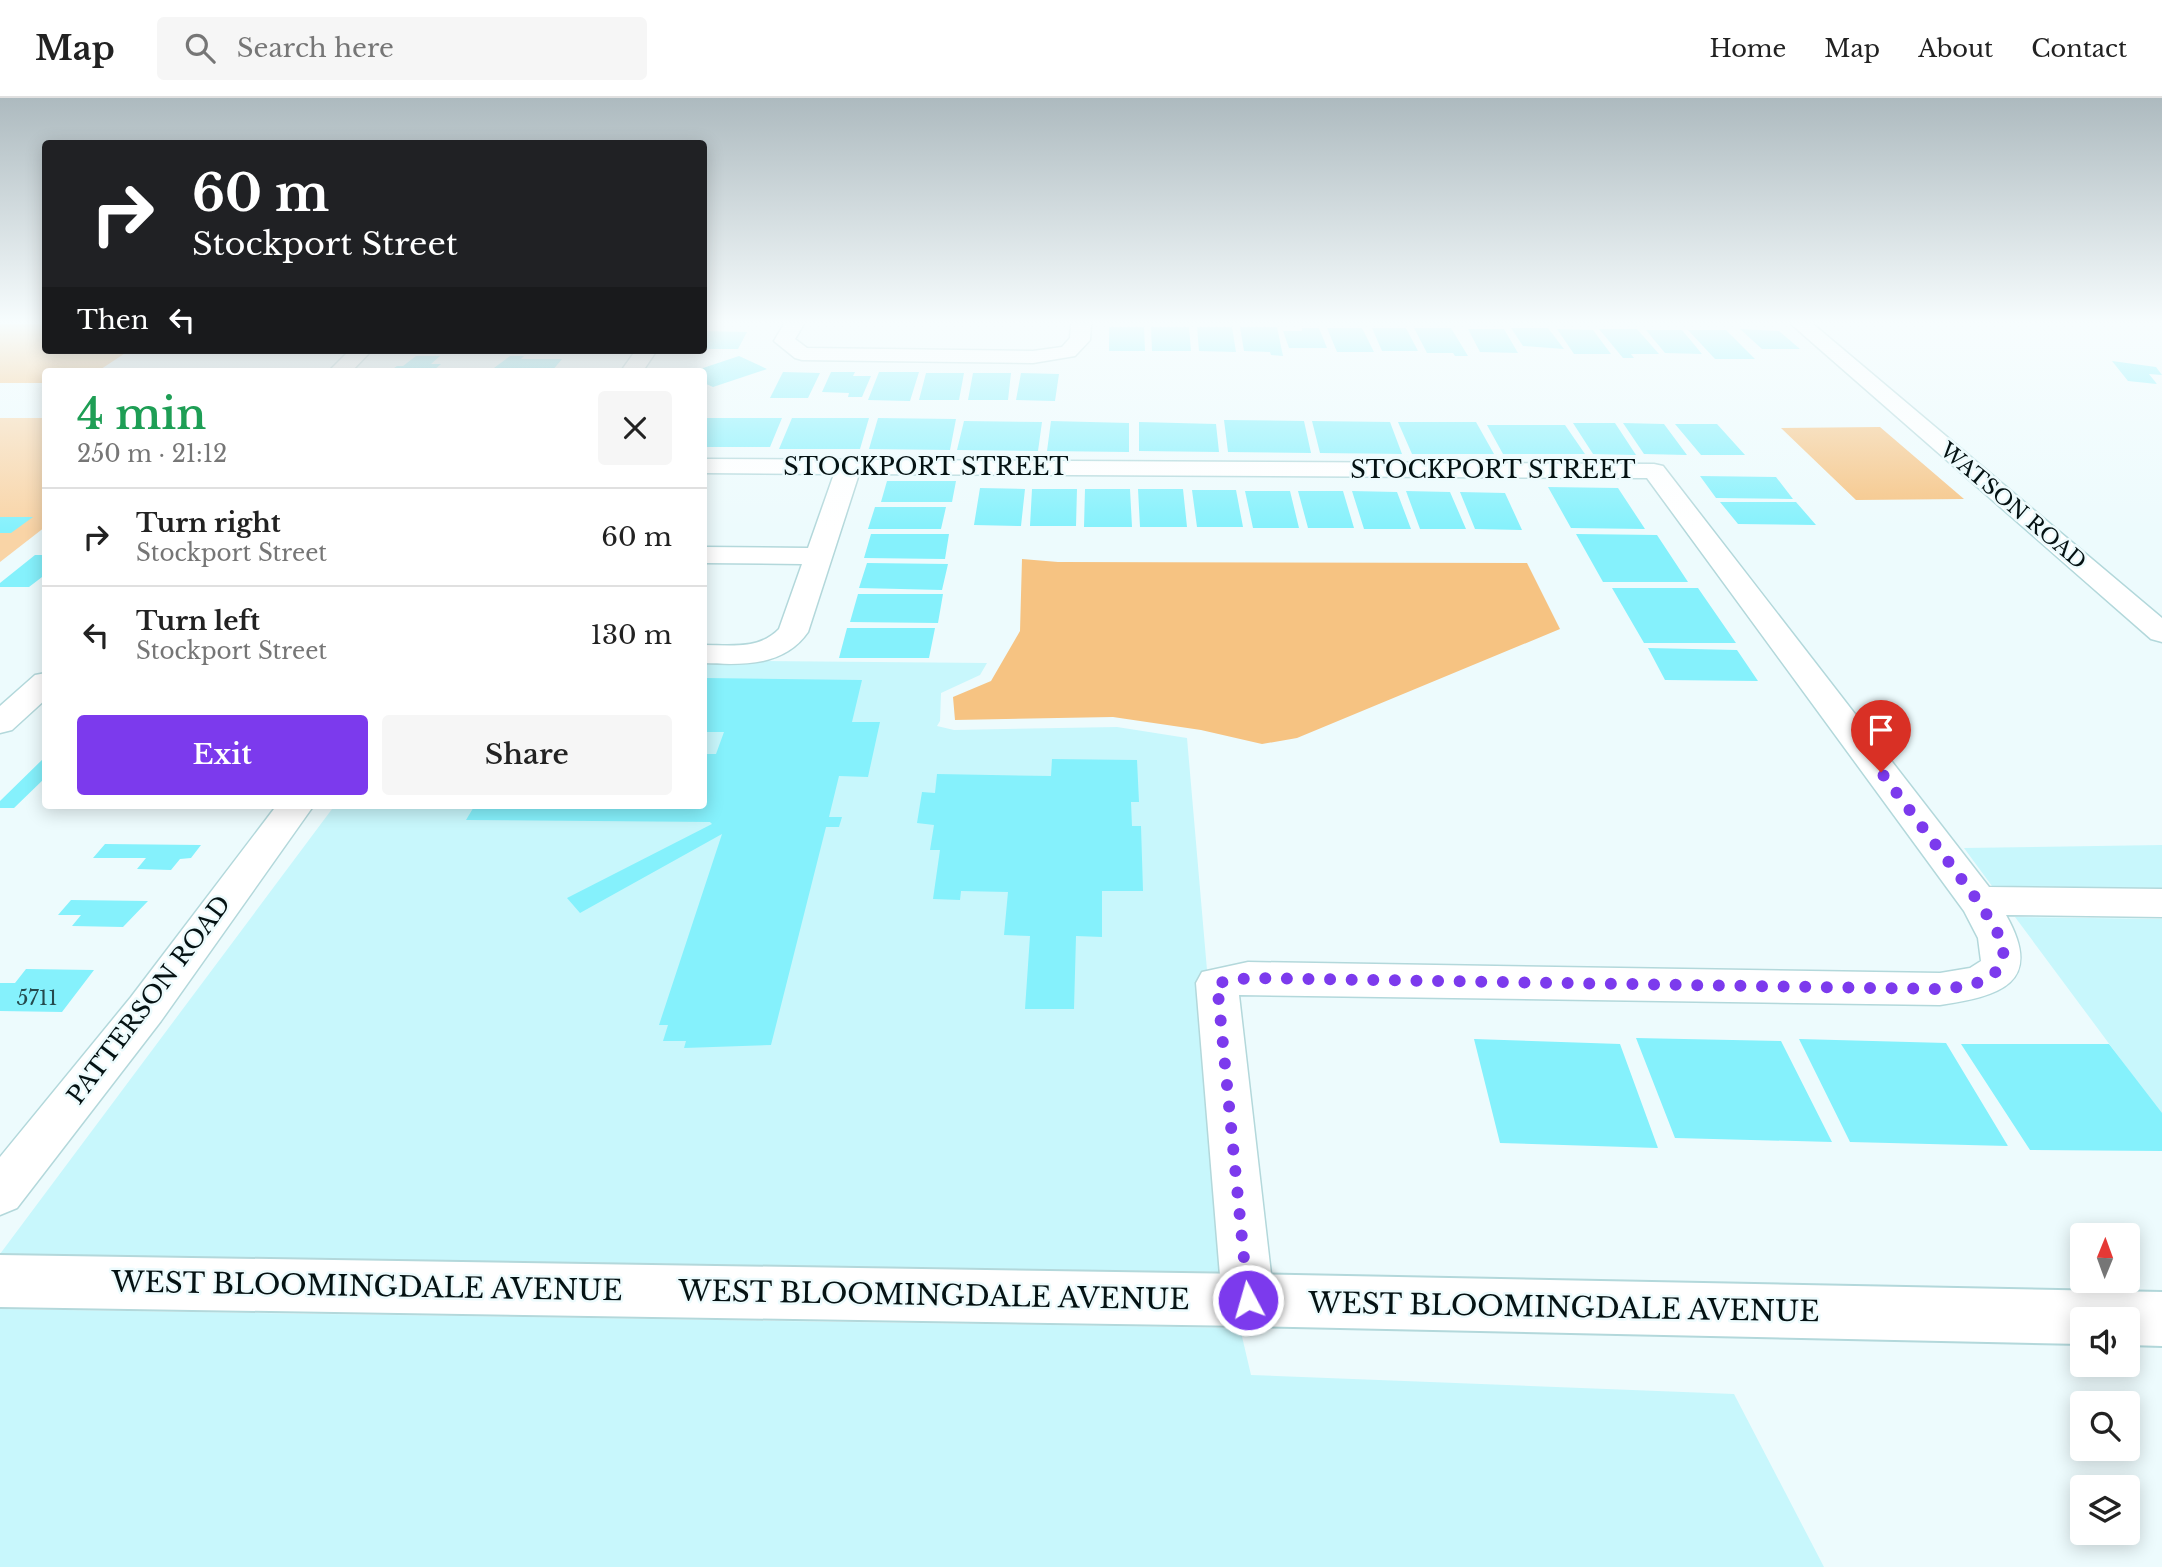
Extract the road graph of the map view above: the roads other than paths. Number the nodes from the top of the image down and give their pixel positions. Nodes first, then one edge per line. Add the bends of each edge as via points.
1 (1881, 393) edge
2 (707, 466) edge
3 (849, 467) junction
4 (707, 555) edge
5 (819, 556) junction
6 (2162, 633) edge
7 (707, 654) edge
8 (42, 686) edge
9 (0, 723) edge
10 (293, 809) edge
11 (1978, 901) junction
12 (2162, 903) edge
13 (0, 1193) edge
14 (0, 1281) edge
15 (1248, 1300) junction
16 (2162, 1319) edge

1 - 6 street, WATSON ROAD
2 - 3 street, STOCKPORT STREET
3 - 5 street
3 - 11 street, STOCKPORT STREET via 1654,471
4 - 5 street
5 - 7 street via 787,640 761,652
8 - 9 street
10 - 13 street, PATTERSON ROAD via 146,1009
11 - 12 street
11 - 15 street, STOCKPORT STREET via 2004,949 2001,966 1989,979 1940,989 1248,978 1217,983
14 - 15 main road, WEST BLOOMINGDALE AVENUE
15 - 16 main road, WEST BLOOMINGDALE AVENUE

